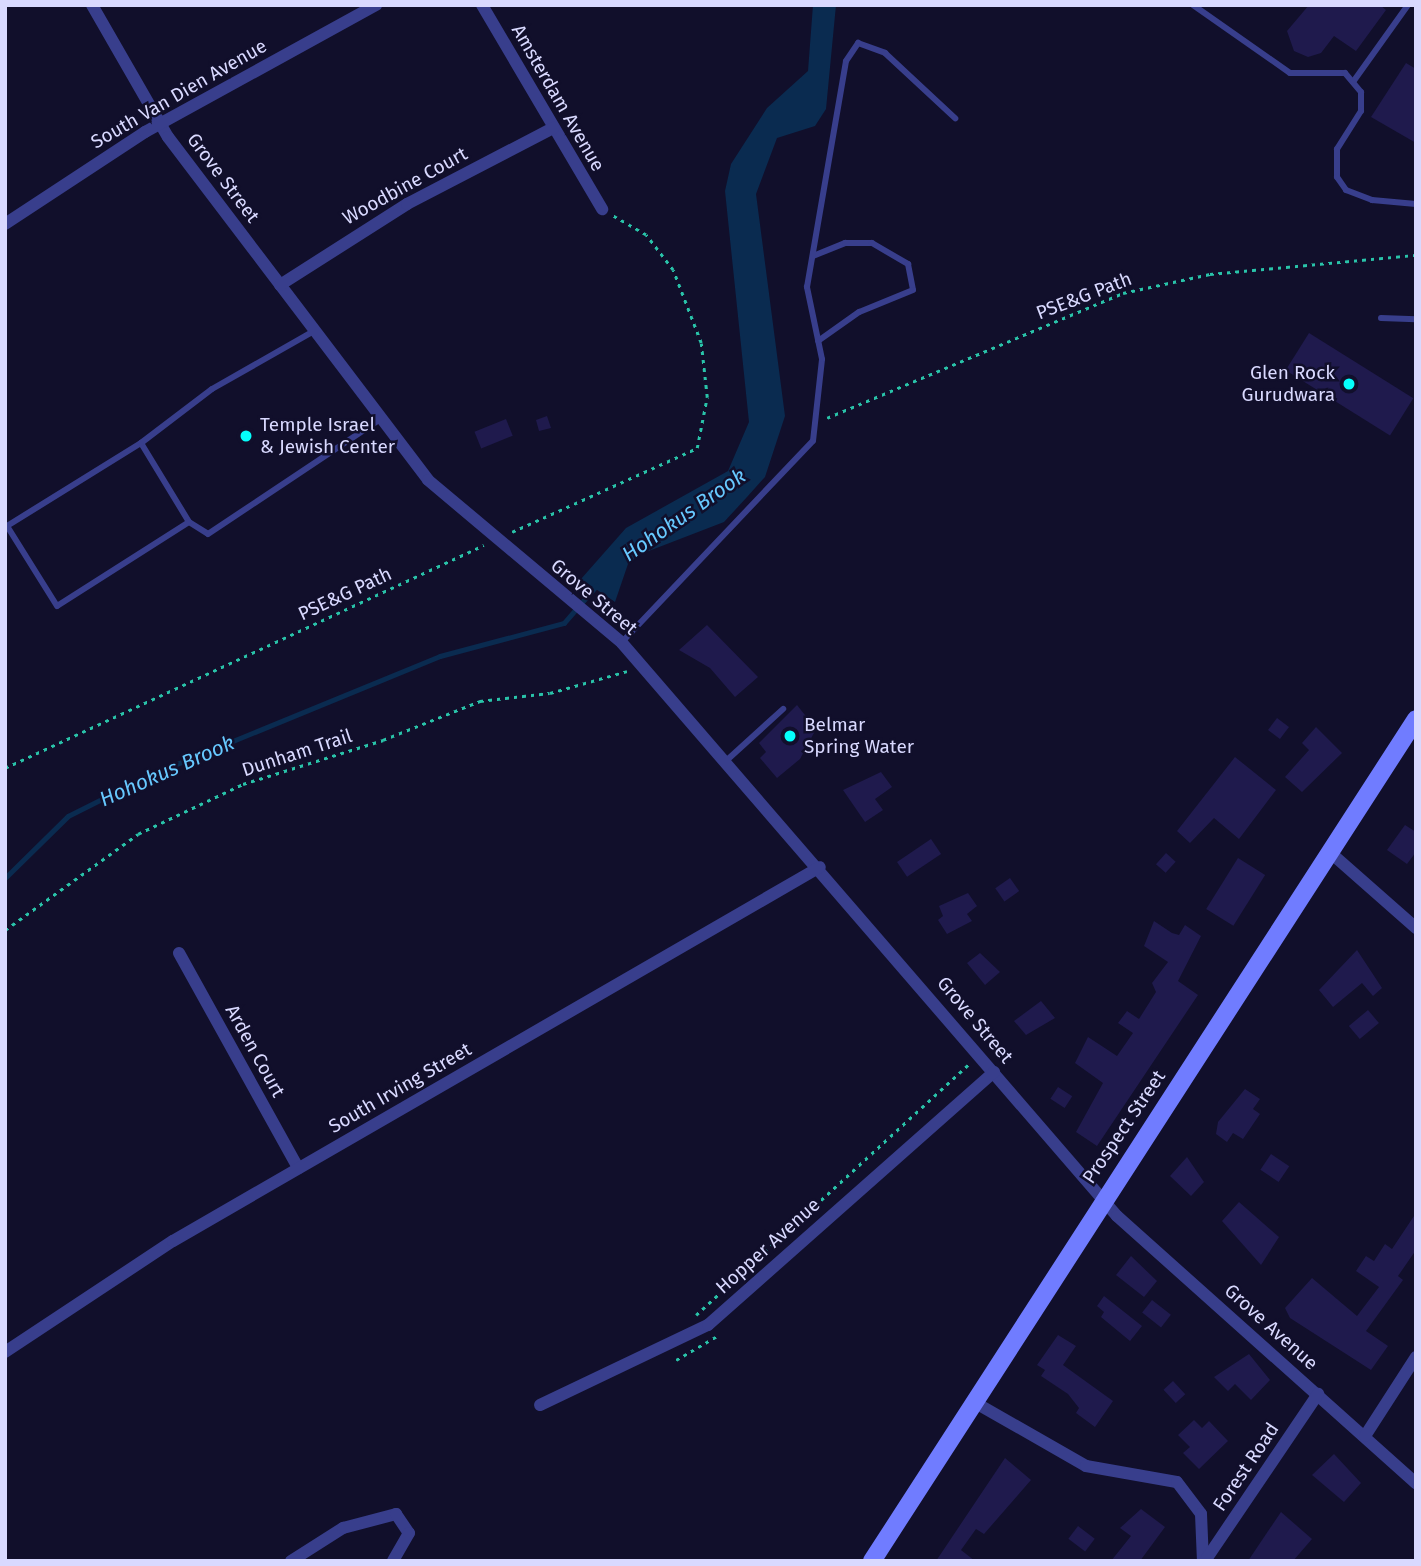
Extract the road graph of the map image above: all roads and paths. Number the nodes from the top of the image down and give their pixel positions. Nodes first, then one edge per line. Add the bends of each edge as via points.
1 (92, 5) edge
2 (376, 5) edge
3 (482, 5) edge
4 (1193, 5) edge
5 (1408, 5) edge
6 (1353, 82) junction
7 (955, 118) dead end
8 (159, 124) junction
9 (553, 128) junction
10 (1416, 204) edge
11 (601, 209) joint
12 (5, 224) edge
13 (1416, 255) edge
14 (813, 256) junction
15 (280, 285) junction
16 (1381, 318) dead end
17 (1416, 319) edge
18 (314, 331) junction
19 (818, 341) junction
20 (379, 420) junction
21 (821, 421) junction
22 (141, 443) junction
23 (189, 522) junction
24 (494, 540) junction
25 (622, 643) junction
26 (627, 671) dead end
27 (783, 709) dead end
28 (1416, 719) edge
29 (727, 760) junction
30 (5, 768) edge
31 (1332, 854) junction
32 (820, 867) junction
33 (1416, 928) edge
34 (5, 930) edge
35 (179, 953) dead end
36 (971, 1063) dead end
37 (994, 1072) junction
38 (298, 1168) junction
39 (1101, 1198) junction
40 (688, 1321) dead end
41 (5, 1352) edge
42 (1416, 1357) edge
43 (1318, 1394) junction
44 (974, 1402) junction
45 (540, 1405) dead end
46 (1364, 1436) junction
47 (1416, 1483) edge
48 (290, 1561) edge
49 (393, 1561) edge
50 (872, 1561) edge
51 (1204, 1561) edge

1 - 8 street, Grove Street
2 - 8 street, South Van Dien Avenue
3 - 9 street, Amsterdam Avenue
4 - 6 lane via 1290,73 1345,73
5 - 6 lane
6 - 10 lane via 1361,111 1337,149 1336,177 1346,190 1372,200
7 - 14 lane via 885,53 858,43 841,86
8 - 12 street, South Van Dien Avenue
8 - 15 street, Grove Street
9 - 11 street, Amsterdam Avenue
9 - 15 street, Woodbine Court via 407,204
11 - 24 path, PSE&G Path via 646,235 673,270 701,343 707,397 697,448
13 - 21 path, PSE&G Path via 1210,274 1123,293
14 - 19 lane via 807,288
14 - 19 lane via 845,243 872,243 908,264 913,290 859,312
15 - 18 street, Grove Street
16 - 17 lane
18 - 20 street, Grove Street
18 - 22 lane via 212,389
19 - 21 lane
20 - 23 lane via 208,534
20 - 24 street, Grove Street via 428,480
21 - 25 lane via 813,442
22 - 23 lane
22 - 23 lane via 7,526 57,606
24 - 25 street, Grove Street
24 - 30 path, PSE&G Path
25 - 29 street, Grove Street
26 - 34 path, Dunham Trail via 550,693 480,701 383,740 243,784 138,834
27 - 29 lane
28 - 31 main road, Prospect Street
29 - 32 street, Grove Street
31 - 33 street
31 - 39 main road, Prospect Street
32 - 37 street, Grove Street
32 - 38 street, South Irving Street
35 - 38 street, Arden Court
36 - 40 path
37 - 39 street, Grove Street
37 - 45 street, Hopper Avenue via 708,1325
38 - 41 street, South Irving Street
39 - 43 street, Grove Avenue
39 - 44 main road, Prospect Street
42 - 46 street
43 - 46 street, Grove Avenue
43 - 51 street, Forest Road
44 - 50 main road, Prospect Street
44 - 51 street via 1086,1466 1177,1482 1201,1514
46 - 47 street, Grove Avenue
48 - 49 street via 343,1528 396,1514 409,1533

